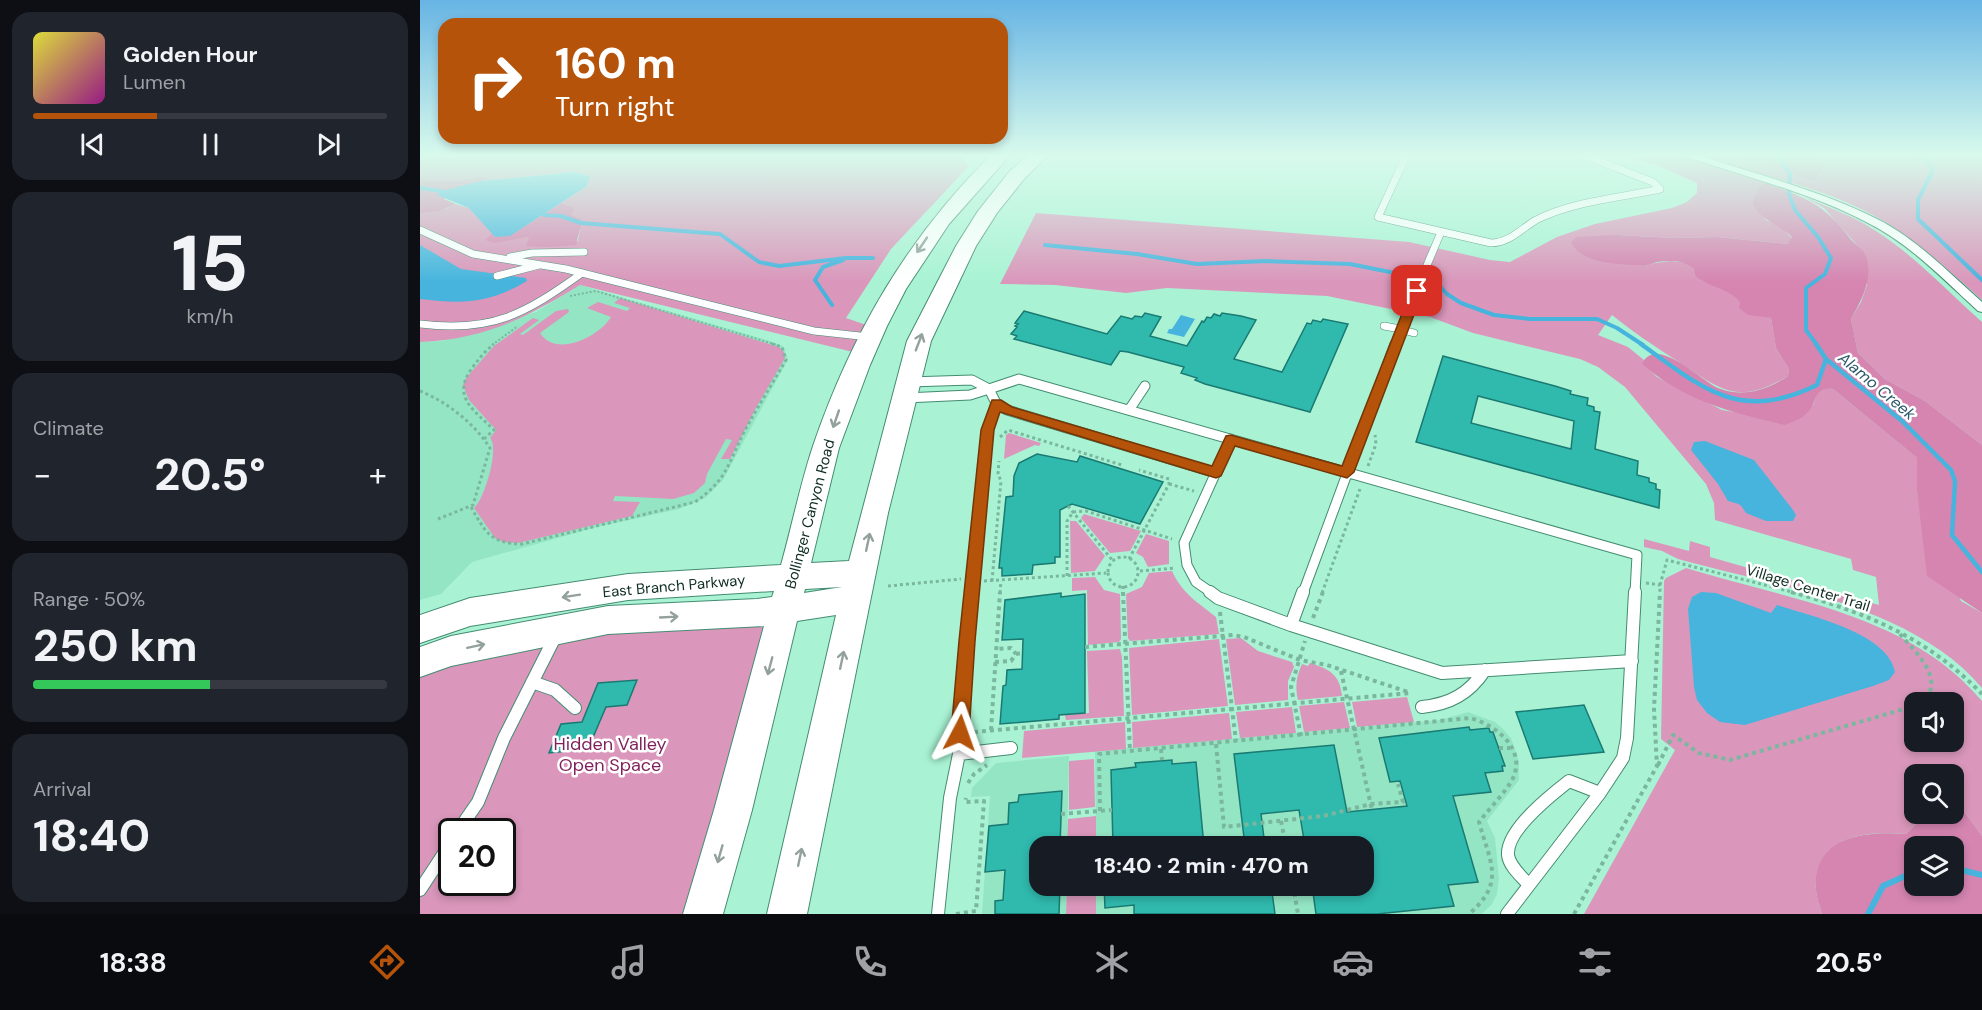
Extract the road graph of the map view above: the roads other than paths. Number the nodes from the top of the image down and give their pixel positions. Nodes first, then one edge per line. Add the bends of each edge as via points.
1 (960, 197) edge
2 (1000, 197) edge
3 (1387, 197) edge
4 (1624, 197) edge
5 (1815, 197) edge
6 (420, 230) edge
7 (1441, 232) junction
8 (584, 252) dead end
9 (502, 259) junction
10 (541, 264) junction
11 (582, 273) junction
12 (497, 276) dead end
13 (1982, 309) edge
14 (420, 324) edge
15 (1384, 326) dead end
16 (1400, 329) junction
17 (1414, 333) dead end
18 (868, 337) junction
19 (1145, 386) dead end
20 (989, 389) junction
21 (905, 390) junction
22 (996, 403) junction
23 (1129, 410) junction
24 (1231, 440) junction
25 (1347, 472) junction
26 (1216, 473) junction
27 (868, 586) junction
28 (789, 593) junction
29 (1291, 625) junction
30 (420, 629) edge
31 (558, 629) junction
32 (1632, 661) junction
33 (420, 662) edge
34 (1485, 670) junction
35 (532, 682) junction
36 (1422, 707) dead end
37 (575, 708) dead end
38 (1011, 748) dead end
39 (958, 754) junction
40 (1600, 793) junction
41 (467, 818) edge
42 (438, 862) edge
43 (1529, 885) junction
44 (420, 890) edge
45 (703, 914) edge
46 (788, 914) edge
47 (938, 914) edge
48 (1507, 914) edge

1 -> 18 main road, Bollinger Canyon Road via 924,241
21 -> 2 main road via 919,341 966,246
3 - 7 lane via 1378,217
4 - 7 lane via 1537,220 1502,243
5 - 13 street via 1862,215 1899,236
6 - 9 lane via 473,254
7 - 16 lane
8 - 9 lane via 532,253
9 - 10 lane
10 - 11 lane
10 - 12 lane
11 - 14 lane via 540,303 496,324 466,328
11 - 18 lane via 814,331
15 - 16 lane
16 - 17 lane
16 - 25 lane
18 -> 28 main road, Bollinger Canyon Road via 826,448
19 - 23 lane
20 - 21 lane via 970,395
20 - 21 lane via 972,380
20 - 22 lane
20 - 23 lane via 1019,379
27 -> 21 main road
22 - 26 lane via 1007,410
22 - 39 lane via 988,430
23 - 24 lane
24 - 25 lane
24 - 26 lane
25 - 29 lane
25 - 32 lane via 1637,555
26 - 29 lane via 1184,543 1189,567 1197,582 1220,599
27 - 28 main road, East Branch Parkway
46 -> 27 main road
28 -> 30 main road, East Branch Parkway via 628,587 470,612
31 -> 28 main road, East Branch Parkway via 608,620 757,613
28 -> 45 main road, Bollinger Canyon Road
29 - 34 lane via 1442,673
33 -> 31 main road, East Branch Parkway via 451,651
31 - 35 lane
32 - 34 lane
32 - 40 lane via 1623,758
34 - 36 lane via 1478,683 1455,701
35 - 37 lane via 555,690
35 - 41 lane via 478,802
38 - 39 lane
39 - 47 lane
40 - 43 lane
40 - 43 lane via 1569,781 1545,800 1508,844 1508,857
42 - 44 lane
43 - 48 lane

